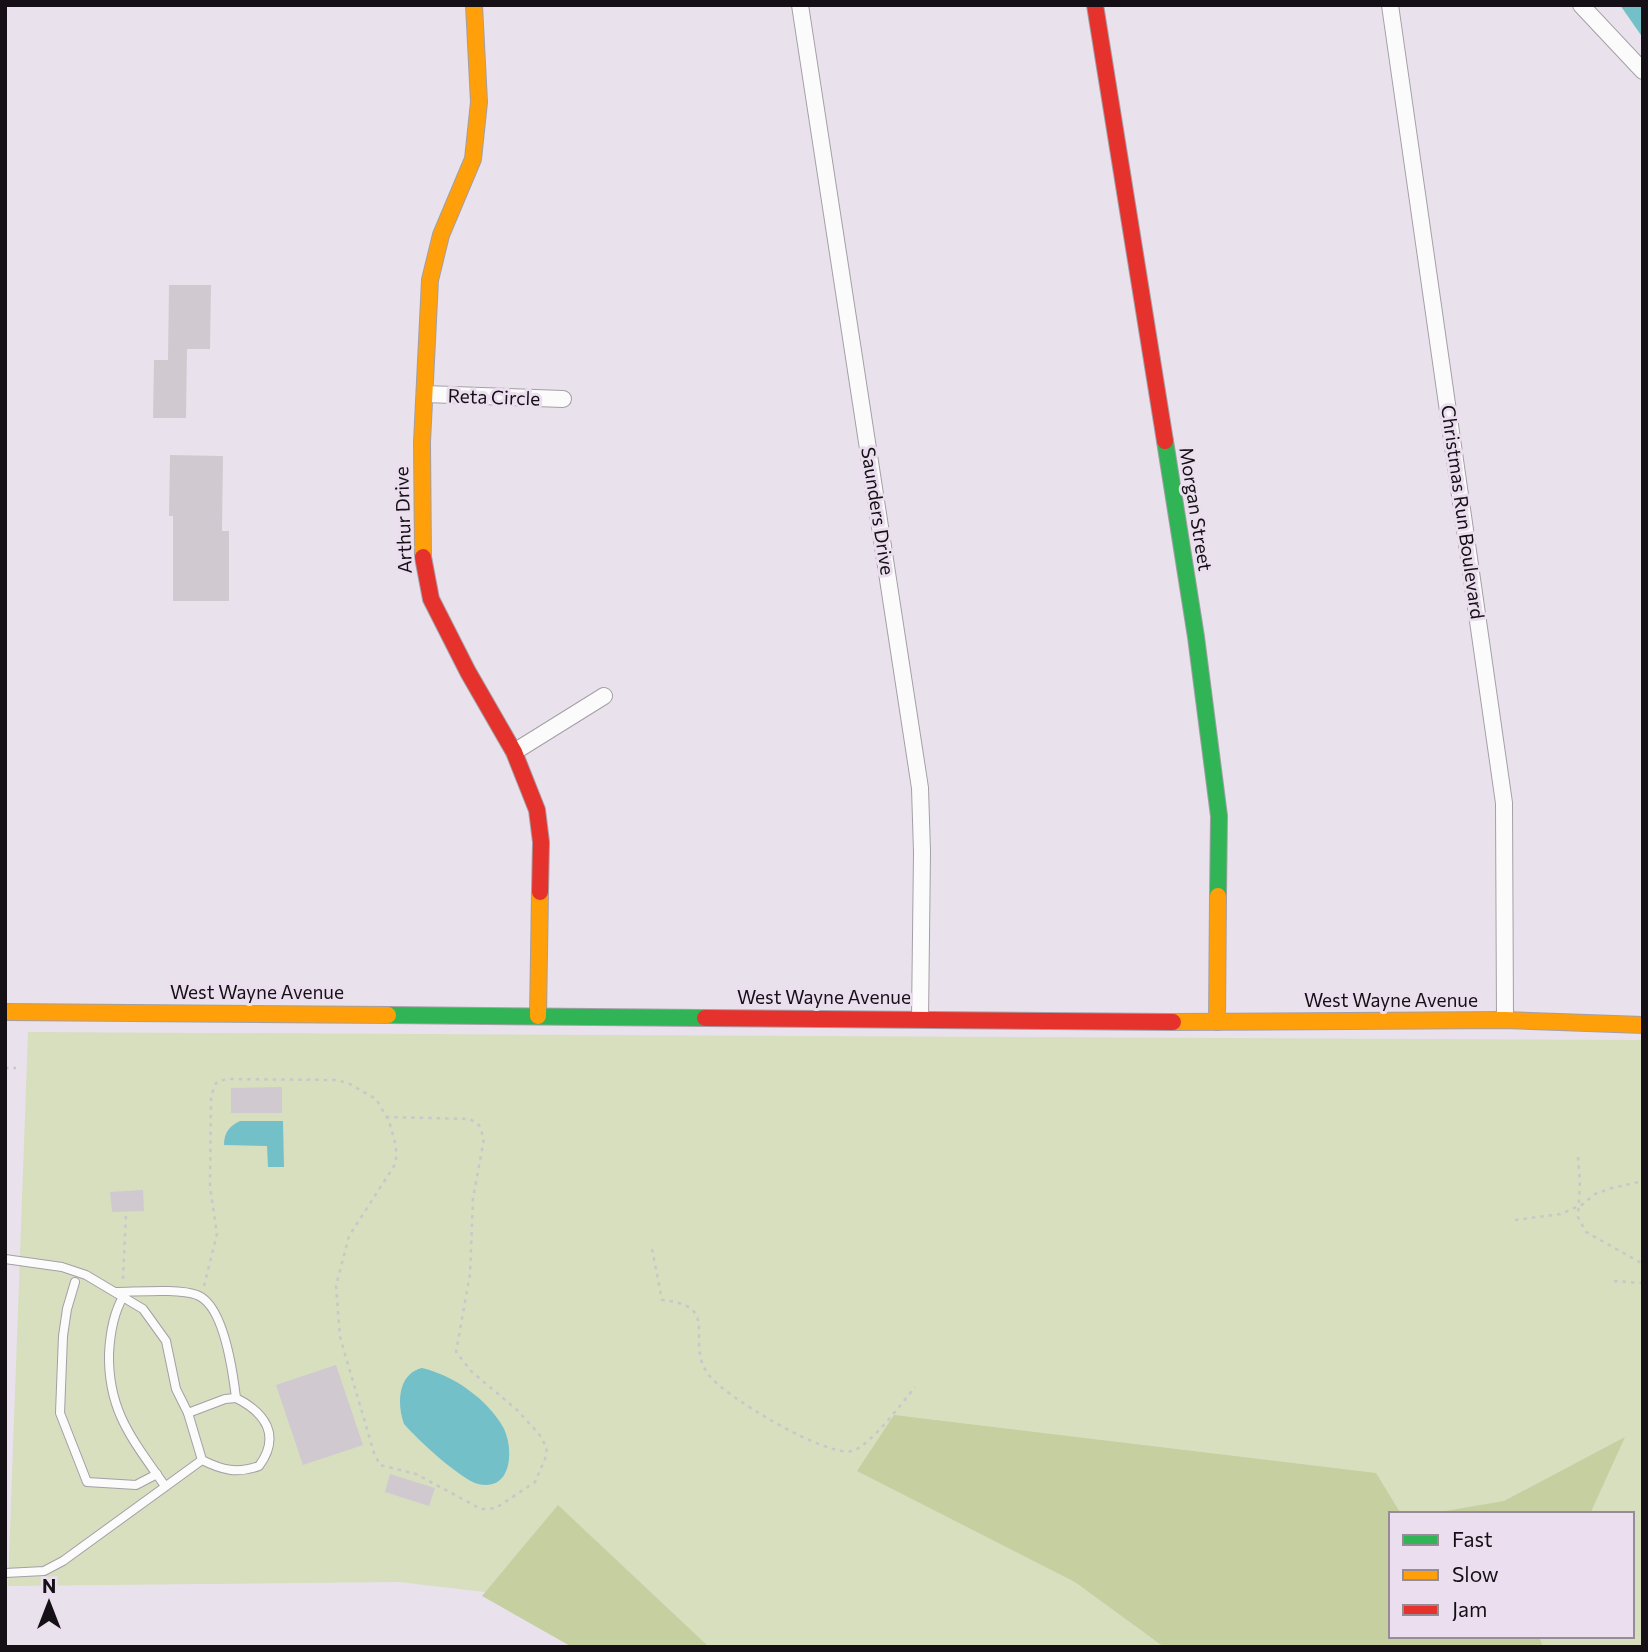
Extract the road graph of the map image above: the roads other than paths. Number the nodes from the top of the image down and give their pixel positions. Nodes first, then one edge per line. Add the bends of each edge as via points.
1 (474, 5) edge
2 (800, 5) edge
3 (1095, 5) edge
4 (1390, 5) edge
5 (1581, 5) edge
6 (1643, 71) edge
7 (425, 394) junction
8 (563, 399) dead end
9 (604, 696) dead end
10 (514, 752) junction
11 (5, 1012) edge
12 (538, 1016) junction
13 (920, 1019) junction
14 (1505, 1020) junction
15 (1217, 1022) junction
16 (1643, 1025) edge
17 (5, 1259) edge
18 (75, 1282) dead end
19 (119, 1294) junction
20 (236, 1398) junction
21 (188, 1413) junction
22 (202, 1460) junction
23 (157, 1474) junction
24 (165, 1486) junction
25 (5, 1573) edge

1 - 7 street, Arthur Drive via 479,102 472,159 441,235 429,280
2 - 13 street, Saunders Drive via 920,788
3 - 15 street, Morgan Street via 1196,637 1219,816
4 - 14 street, Christmas Run Boulevard via 1504,803
5 - 6 street
7 - 8 street, Reta Circle
7 - 10 street, Arthur Drive via 421,528 430,599
9 - 10 street
10 - 12 street, Arthur Drive via 537,810 541,842
11 - 12 street, West Wayne Avenue
12 - 13 street, West Wayne Avenue
13 - 15 street, West Wayne Avenue
14 - 15 street, West Wayne Avenue
14 - 16 street, West Wayne Avenue
17 - 19 lane via 62,1267
18 - 23 lane via 63,1336 61,1413 87,1482 136,1485
19 - 20 lane via 196,1294 209,1303 219,1321
19 - 21 lane via 143,1309 166,1341 176,1389
19 - 23 lane via 109,1376 114,1402 130,1436
20 - 21 lane
20 - 22 lane via 256,1410 269,1430 265,1458 259,1466 234,1472
21 - 22 lane
22 - 24 lane
23 - 24 lane
24 - 25 lane via 44,1572

